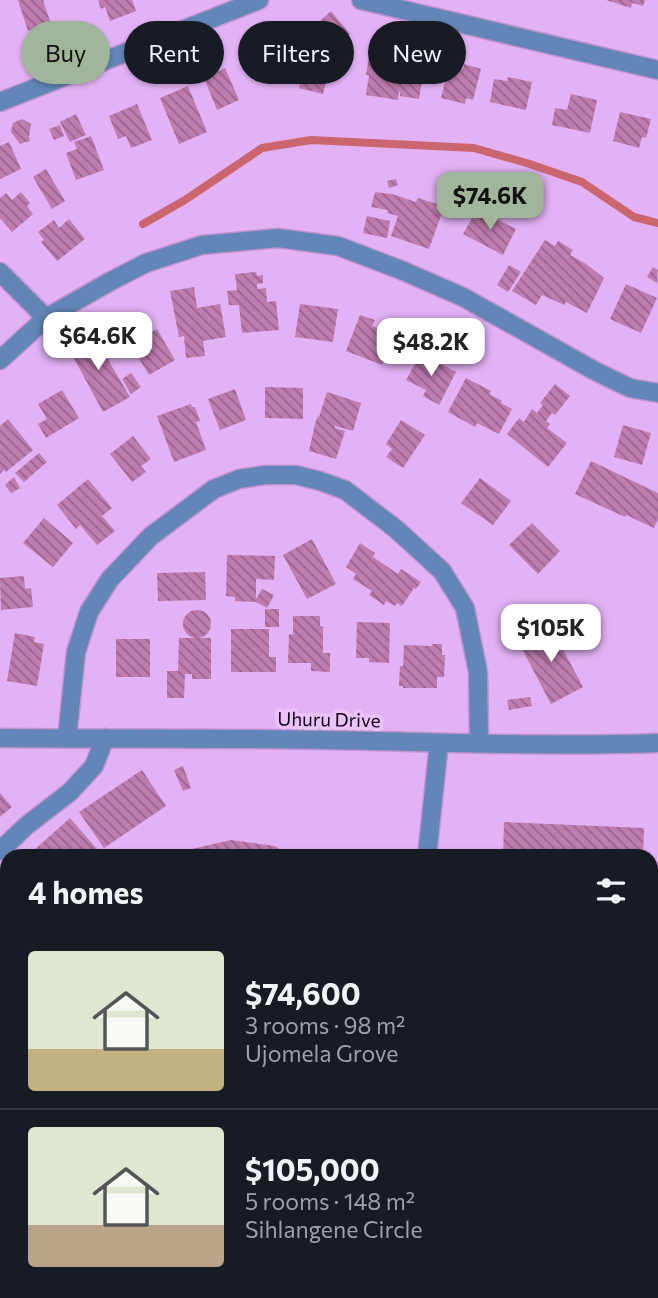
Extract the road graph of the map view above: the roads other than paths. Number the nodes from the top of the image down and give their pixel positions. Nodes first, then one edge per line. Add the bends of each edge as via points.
1 (259, 0) edge
2 (361, 0) edge
3 (658, 69) edge
4 (0, 102) edge
5 (0, 272) edge
6 (46, 318) junction
7 (0, 360) edge
8 (658, 393) edge
9 (0, 738) edge
10 (67, 738) junction
11 (105, 738) junction
12 (439, 743) junction
13 (479, 743) junction
14 (658, 743) edge
15 (2, 849) edge
16 (428, 849) edge

1 - 4 street
2 - 3 street
5 - 6 street
6 - 7 street
6 - 8 street via 146,263 202,245 278,238 338,246 401,271 463,297 629,388
9 - 10 street, Uhuru Drive
10 - 11 street, Uhuru Drive
10 - 13 street via 76,652 89,612 110,579 151,536 215,489 239,479 296,475 345,490 442,570 465,608 478,672
11 - 12 street, Uhuru Drive
11 - 15 street via 93,766 70,792
12 - 13 street, Uhuru Drive
12 - 16 street
13 - 14 street, Uhuru Drive

